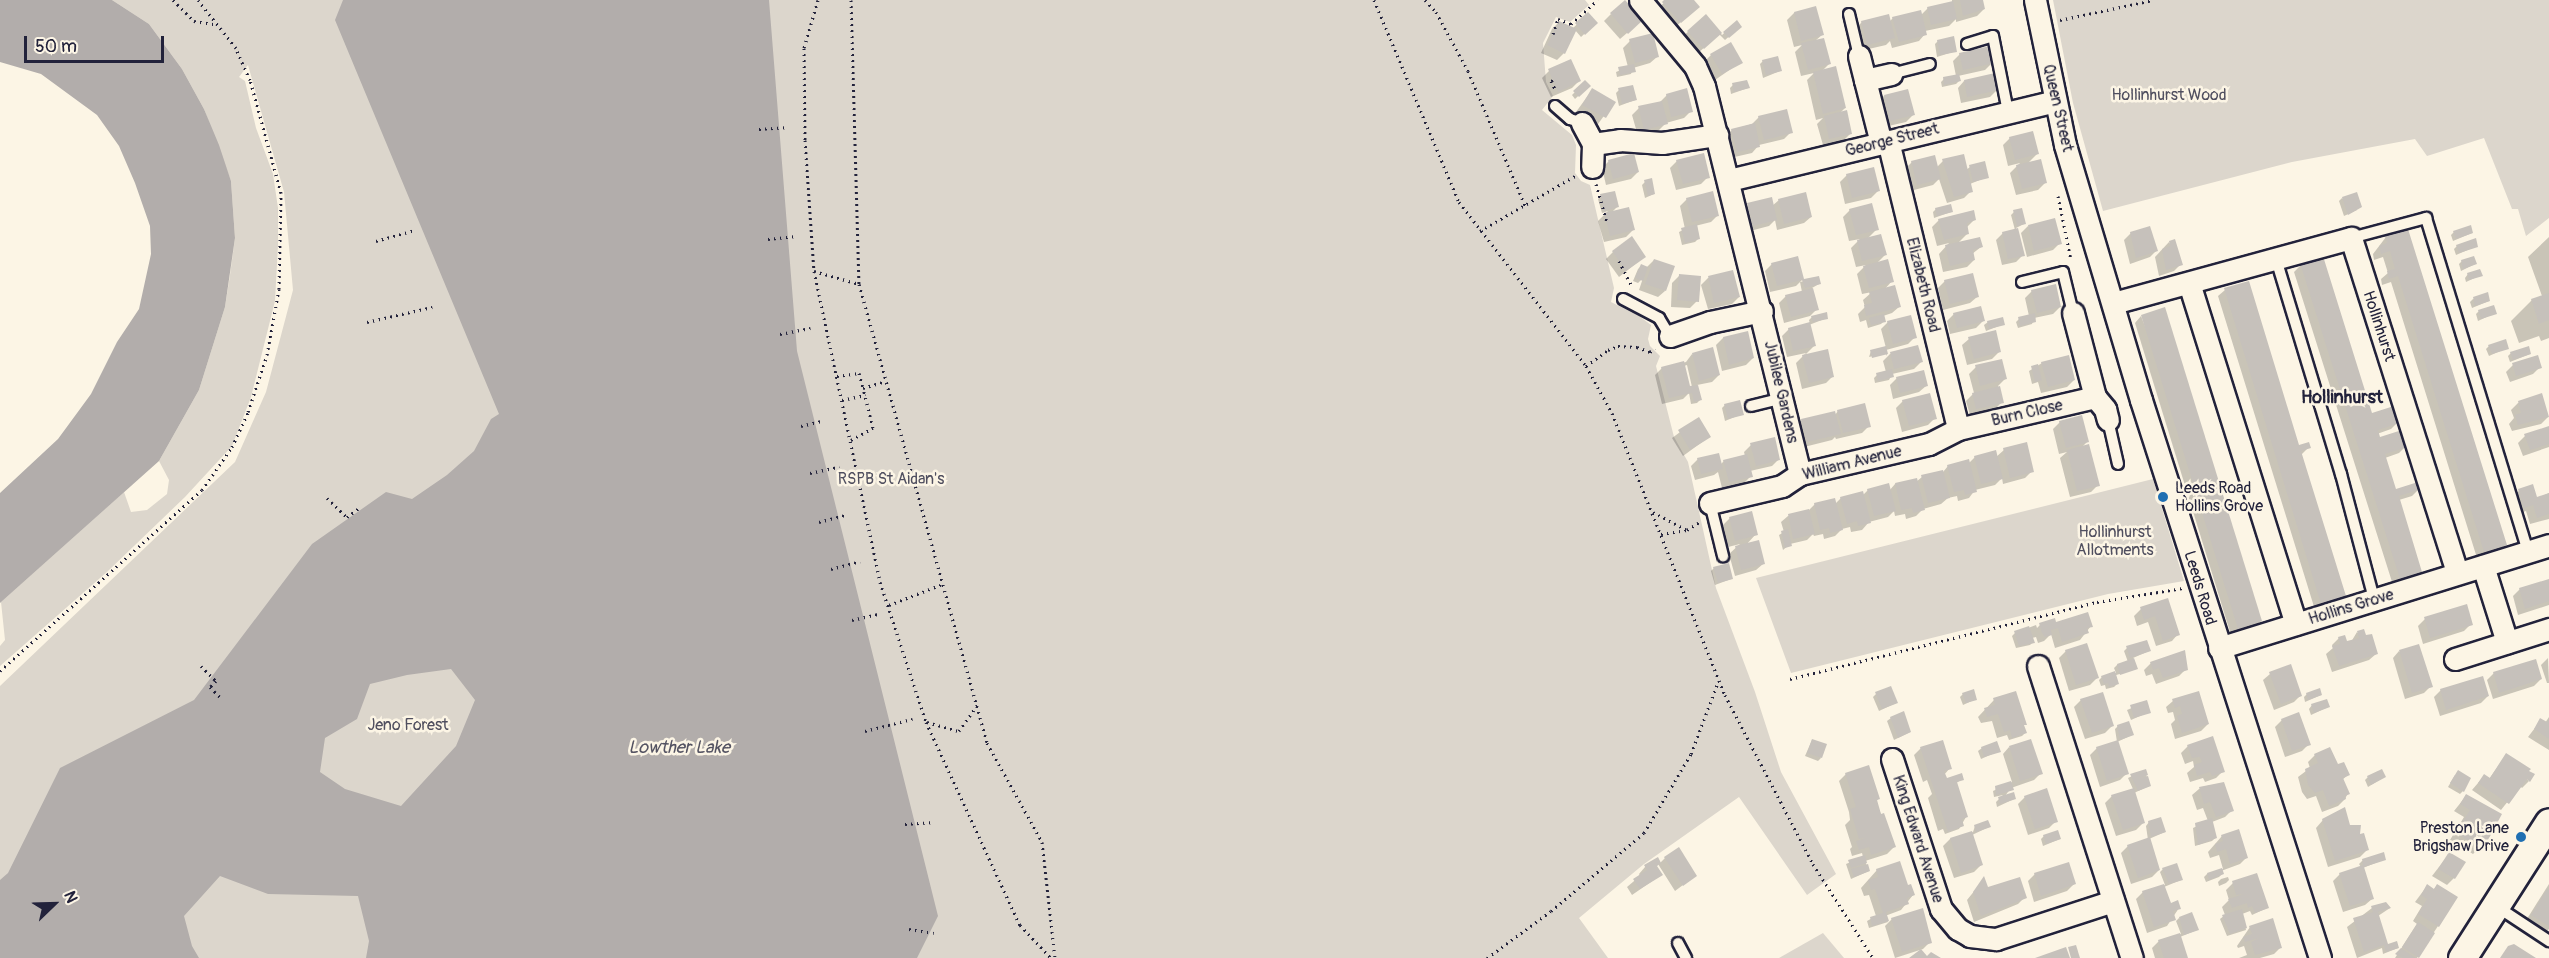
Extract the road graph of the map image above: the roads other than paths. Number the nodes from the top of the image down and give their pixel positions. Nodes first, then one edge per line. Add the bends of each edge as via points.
1 (1640, 0) edge
2 (2035, 0) edge
3 (1849, 14) dead end
4 (1967, 44) dead end
5 (1859, 56) joint
6 (1930, 64) dead end
7 (1891, 74) joint
8 (1865, 80) junction
9 (2055, 101) junction
10 (1555, 106) dead end
11 (2008, 112) junction
12 (1582, 123) joint
13 (1717, 135) junction
14 (1884, 142) junction
15 (1593, 144) junction
16 (1592, 167) road end
17 (1729, 180) junction
18 (2086, 215) joint
19 (2351, 238) junction
20 (2276, 259) junction
21 (2022, 282) dead end
22 (2189, 283) junction
23 (1625, 299) road end
24 (2113, 303) junction
25 (1762, 311) junction
26 (2073, 313) joint
27 (1670, 336) joint
28 (2095, 397) junction
29 (1782, 398) junction
30 (1751, 406) dead end
31 (2108, 420) joint
32 (1958, 429) junction
33 (2118, 464) dead end
34 (1800, 474) junction
35 (1710, 503) joint
36 (2549, 545) edge
37 (2528, 552) junction
38 (1723, 556) dead end
39 (2483, 566) junction
40 (2457, 573) junction
41 (2374, 599) junction
42 (2296, 624) junction
43 (2549, 629) edge
44 (2507, 642) junction
45 (2219, 648) junction
46 (2455, 659) dead end
47 (2038, 666) dead end
48 (1892, 759) dead end
49 (2549, 822) edge
50 (2113, 901) junction
51 (2495, 906) junction
52 (2549, 942) edge
53 (1678, 943) dead end
54 (1686, 958) edge
55 (2132, 958) edge
56 (2320, 958) edge
57 (2462, 958) edge

1 - 13 street, Jubilee Gardens via 1695,66
2 - 9 street, Queen Street
3 - 5 lane
4 - 11 lane via 1993,36
5 - 8 street, Elizabeth Road
6 - 7 lane
7 - 8 street
8 - 14 street, Elizabeth Road
9 - 11 street, George Street
9 - 18 street, Queen Street
10 - 12 lane via 1570,119
11 - 14 street, George Street
12 - 15 street
13 - 15 street via 1662,143 1620,140
13 - 17 street, Jubilee Gardens
14 - 17 street, George Street
14 - 32 street, Elizabeth Road
15 - 16 street
17 - 25 street, Jubilee Gardens
18 - 24 street, Leeds Road
19 - 20 street
19 - 37 lane via 2426,218
19 - 40 street, Hollinhurst
20 - 22 street
20 - 41 lane
21 - 26 lane via 2063,272
22 - 24 street
22 - 42 street
23 - 27 lane via 1659,318
24 - 45 street, Leeds Road
25 - 27 street via 1710,322
25 - 29 street, Jubilee Gardens
26 - 28 street
28 - 31 street
28 - 32 street, Burn Close
29 - 30 lane
29 - 34 street, Jubilee Gardens
31 - 33 lane
32 - 34 street, William Avenue via 1929,444
34 - 35 street, William Avenue via 1782,486
35 - 38 lane
36 - 37 street, Hollins Grove
37 - 39 street, Hollins Grove
39 - 40 street, Hollins Grove
39 - 44 street
40 - 41 street, Hollins Grove
41 - 42 street, Hollins Grove
42 - 45 street, Hollins Grove
43 - 44 street
44 - 46 street
45 - 56 street, Leeds Road
47 - 50 street
48 - 50 street, King Edward Avenue via 1941,909 1958,929 1970,936 1996,939
49 - 51 street
50 - 55 street
51 - 52 lane
51 - 57 street
53 - 54 lane

